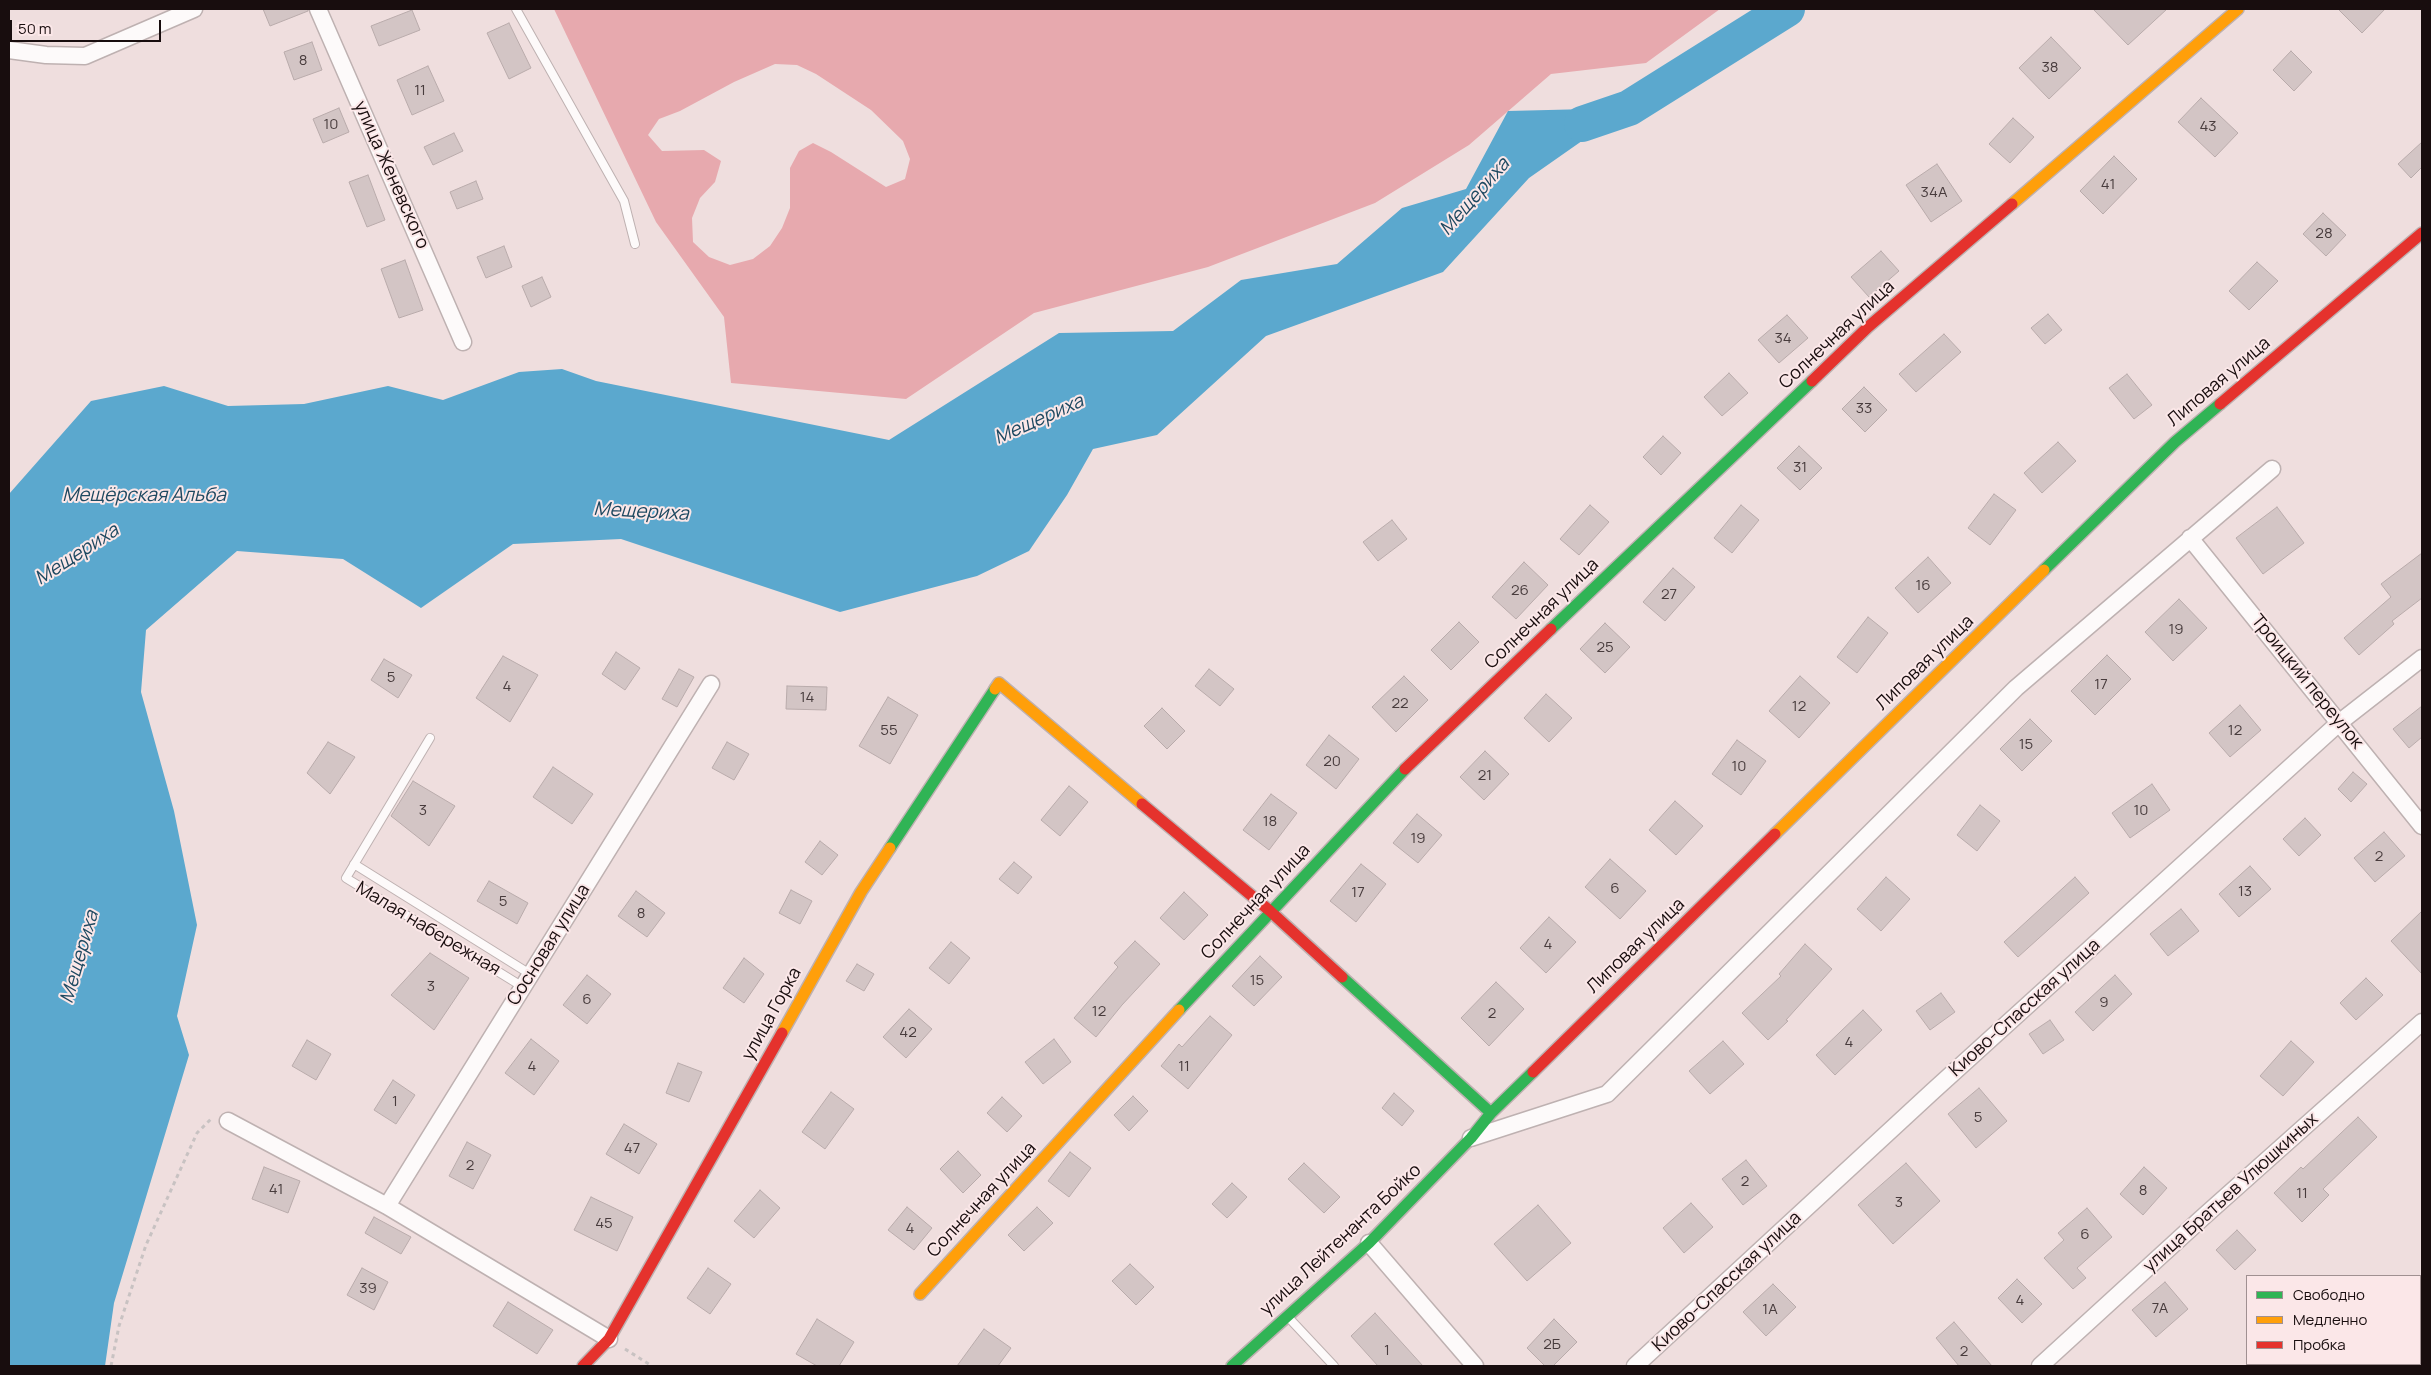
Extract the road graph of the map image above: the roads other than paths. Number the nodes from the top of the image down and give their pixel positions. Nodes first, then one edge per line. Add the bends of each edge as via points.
1 (194, 9) edge
2 (318, 9) edge
3 (516, 9) edge
4 (2238, 9) edge
5 (9, 50) edge
6 (2422, 233) edge
7 (635, 244) dead end
8 (463, 342) dead end
9 (2272, 469) dead end
10 (2190, 538) junction
11 (2422, 658) edge
12 (711, 684) dead end
13 (2340, 722) junction
14 (430, 738) dead end
15 (2422, 826) edge
16 (354, 864) junction
17 (1270, 912) junction
18 (526, 981) junction
19 (2422, 1022) edge
20 (1491, 1113) junction
21 (228, 1121) road end
22 (1471, 1138) junction
23 (387, 1206) junction
24 (1369, 1243) junction
25 (920, 1294) dead end
26 (1286, 1316) junction
27 (609, 1339) junction
28 (584, 1366) edge
29 (1232, 1366) edge
30 (1334, 1366) edge
31 (1475, 1366) edge
32 (1635, 1366) edge
33 (2040, 1366) edge

1 - 5 street via 85,56
2 - 8 street, улица Женевского
3 - 7 lane via 624,201
4 - 17 street, Солнечная улица via 1868,327 1404,770
6 - 20 street, Липовая улица via 2175,442
9 - 10 street
10 - 13 street, Троицкий переулок
10 - 22 street via 2016,688 1607,1094
11 - 13 street, Киово-Спасская улица
12 - 18 street, Сосновая улица
13 - 15 street, Троицкий переулок
13 - 32 street, Киово-Спасская улица
14 - 16 lane, Малая набережная
16 - 18 lane
16 - 18 lane, Малая набережная via 346,878
17 - 20 street
17 - 25 street, Солнечная улица
17 - 27 street, улица Горка via 999,683 861,892
18 - 23 street, Сосновая улица
19 - 33 street, улица Братьев Улюшкиных
20 - 22 street, Липовая улица
21 - 23 street
22 - 24 street, улица Лейтенанта Бойко
23 - 27 street
24 - 26 street, улица Лейтенанта Бойко
24 - 31 street
26 - 29 street, улица Лейтенанта Бойко
26 - 30 lane
27 - 28 street, улица Горка

